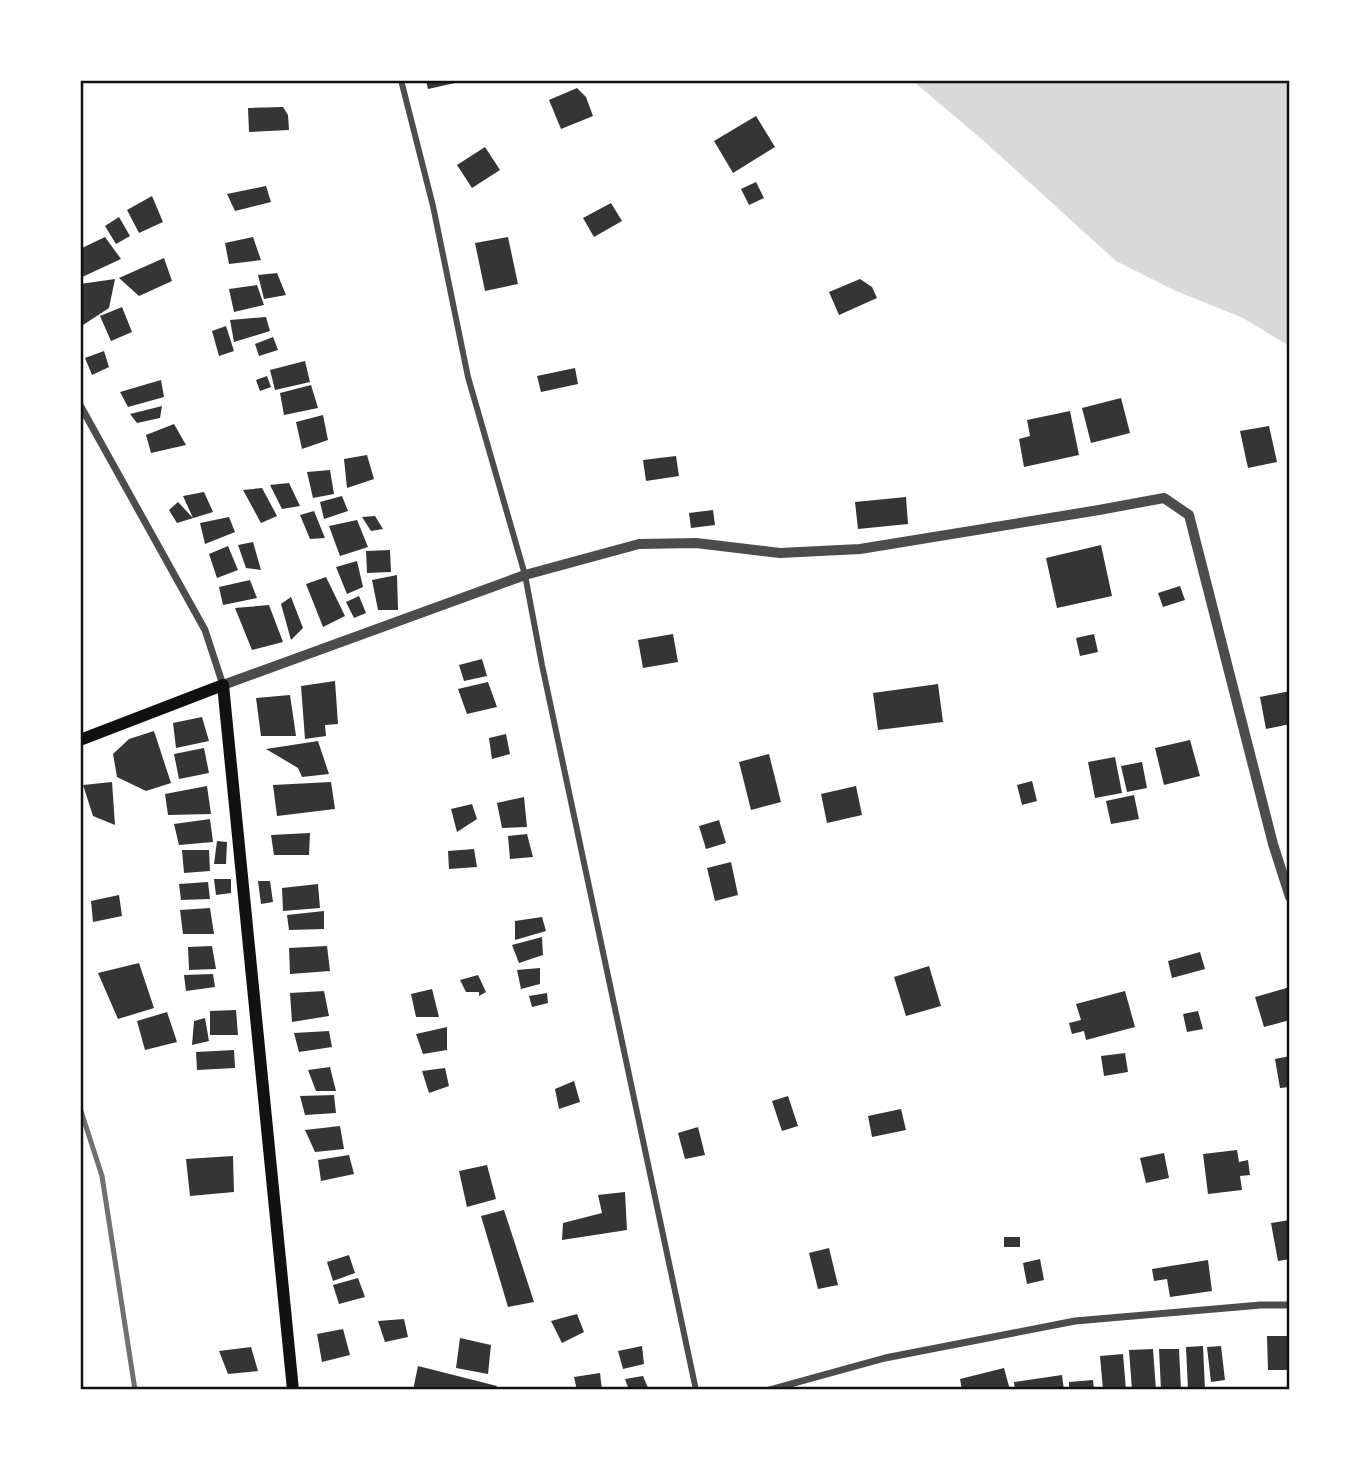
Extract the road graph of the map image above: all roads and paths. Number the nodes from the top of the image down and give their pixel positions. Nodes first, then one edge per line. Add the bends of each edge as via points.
1 (401, 80) edge
2 (80, 405) edge
3 (525, 575) junction
4 (223, 685) junction
5 (80, 740) edge
6 (1290, 897) edge
7 (1290, 1305) edge
8 (293, 1390) edge
9 (696, 1390) edge
10 (769, 1390) edge

1 - 3 street via 433,205 468,377
2 - 4 street via 205,630
3 - 4 street
3 - 6 street via 639,544 696,543 780,553 860,550 1164,498 1189,515
3 - 9 street
4 - 5 main road
4 - 8 main road
7 - 10 street via 1075,1321 886,1358

